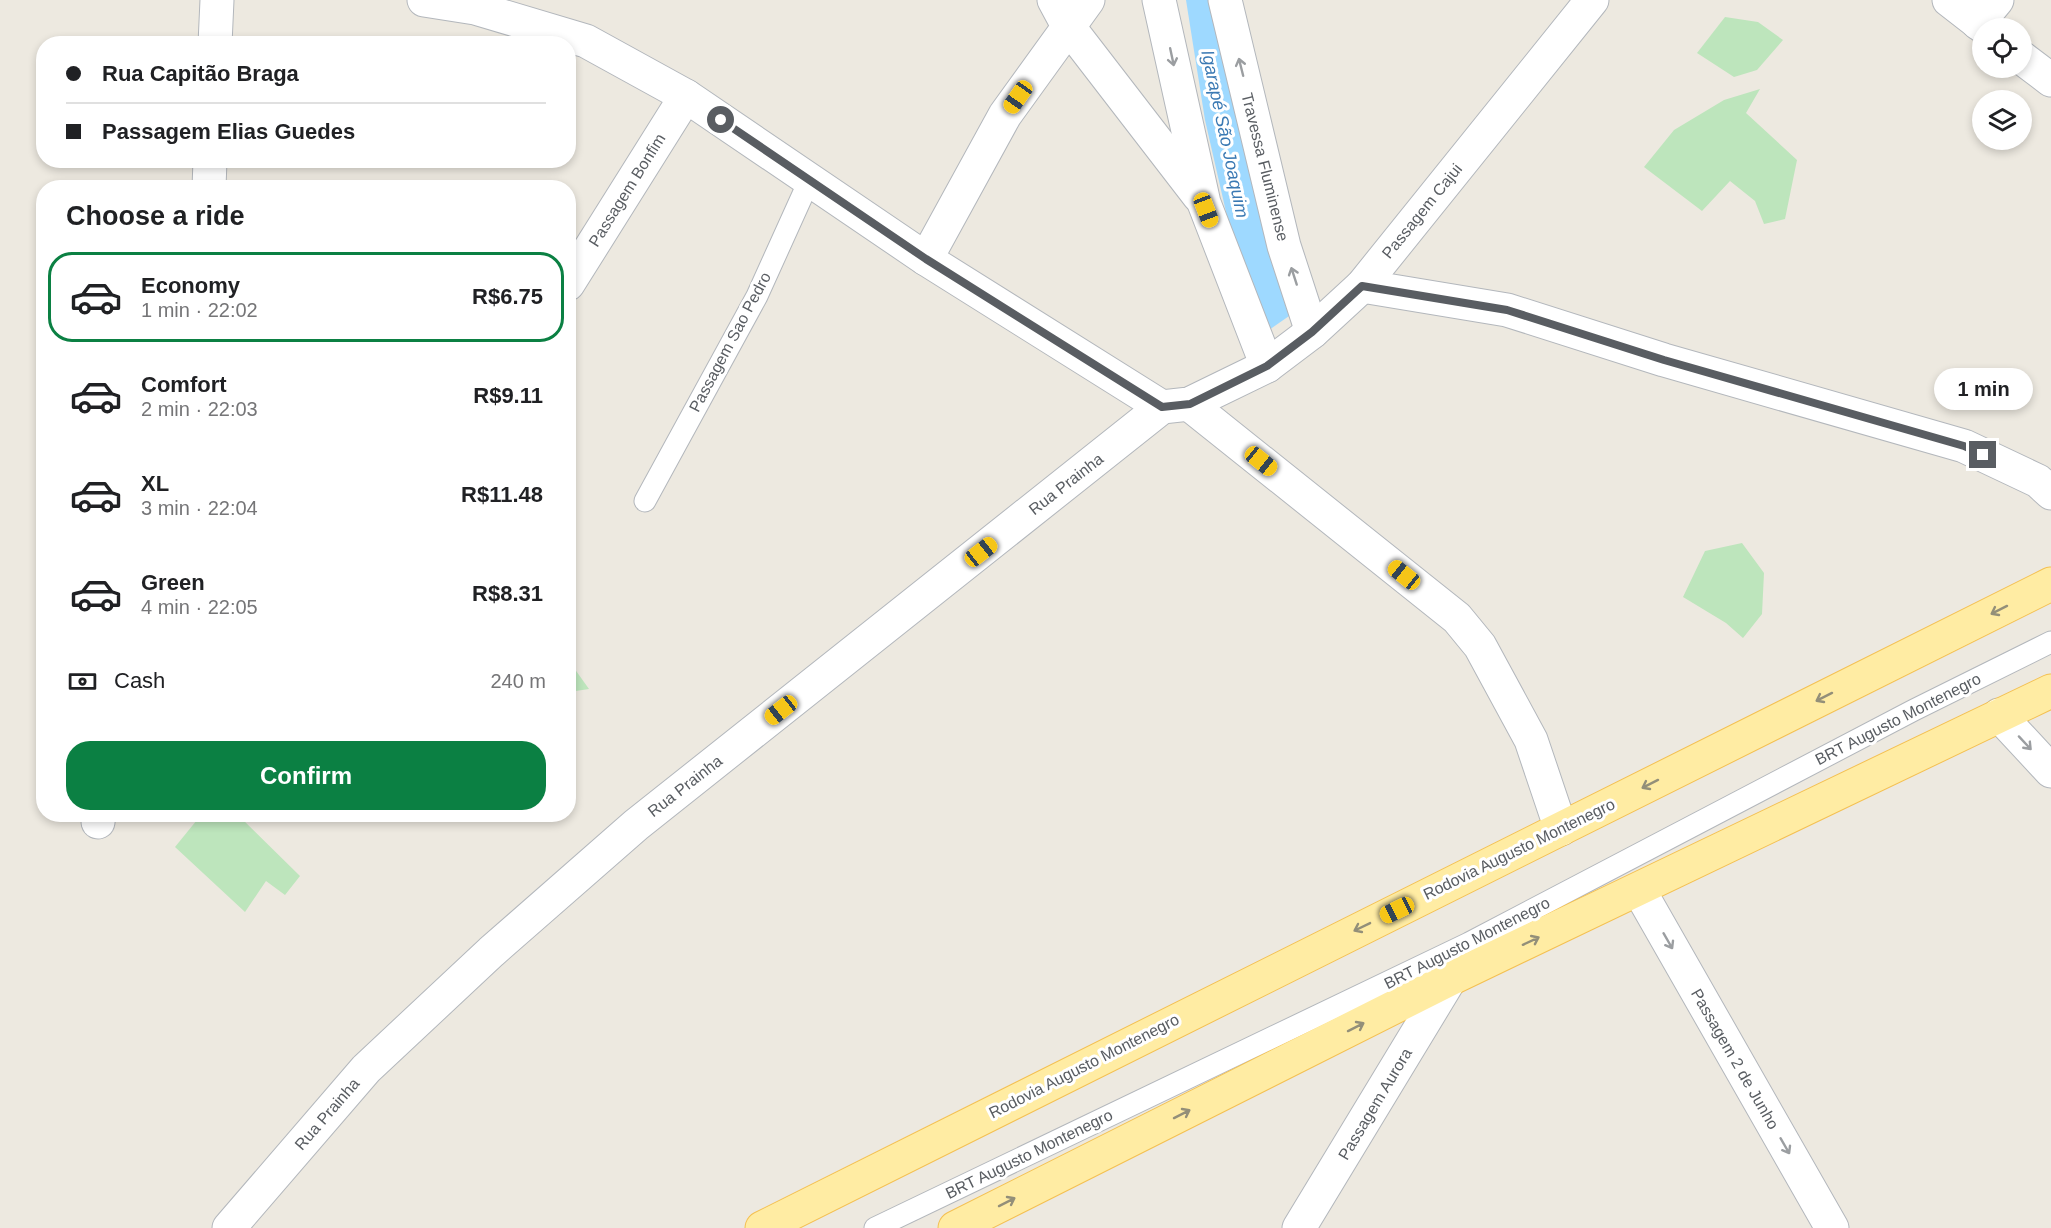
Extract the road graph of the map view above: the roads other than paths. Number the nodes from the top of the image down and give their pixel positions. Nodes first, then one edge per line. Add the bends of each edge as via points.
1 (217, 0) edge
2 (424, 0) edge
3 (1088, 0) edge
4 (1159, 0) edge
5 (1225, 0) edge
6 (1592, 0) edge
7 (1948, 0) edge
8 (1061, 13) edge
9 (1986, 17) edge
10 (215, 36) edge
11 (569, 36) edge
12 (576, 38) edge
13 (2032, 66) edge
14 (2051, 81) edge
15 (686, 96) junction
16 (809, 181) junction
17 (1204, 203) junction
18 (926, 259) junction
19 (576, 271) edge
20 (1362, 286) junction
21 (1312, 332) junction
22 (1267, 366) junction
23 (1176, 406) junction
24 (2051, 493) edge
25 (645, 501) dead end
26 (2051, 584) edge
27 (2051, 642) edge
28 (2051, 691) edge
29 (1999, 715) junction
30 (2051, 771) edge
31 (1561, 829) junction
32 (1639, 890) junction
33 (1450, 979) junction
34 (971, 1224) edge
35 (1829, 1227) edge
36 (229, 1228) edge
37 (762, 1228) edge
38 (875, 1228) edge
39 (1299, 1228) edge

1 - 10 street
2 - 11 street via 476,8
3 - 8 street
4 -> 17 street
21 -> 5 street, Travessa Fluminense via 1284,246
6 - 20 street, Passagem Cajui
7 - 9 street
8 - 17 street
8 - 18 street
12 - 15 street
13 - 14 street
15 - 16 street
15 - 19 street, Passagem Bonfim
16 - 18 street
16 - 25 lane, Passagem Sao Pedro via 757,296
17 - 22 street
18 - 23 street
20 - 21 street, Passagem Cajui
20 - 24 street via 1507,310 1664,360 1964,446 2038,481
21 - 22 street, Passagem Cajui
22 - 23 street, Passagem Cajui
23 - 31 street via 1457,618 1480,646 1530,740
23 - 36 street, Rua Prainha via 636,825 491,952 366,1070
26 -> 31 main road, Rodovia Augusto Montenegro
27 - 38 lane, BRT Augusto Montenegro via 1469,943
28 - 29 main road
29 -> 30 street
29 - 32 main road
31 -> 37 main road, Rodovia Augusto Montenegro
33 -> 32 main road
32 -> 35 street, Passagem 2 de Junho
34 -> 33 main road
33 - 39 street, Passagem Aurora

